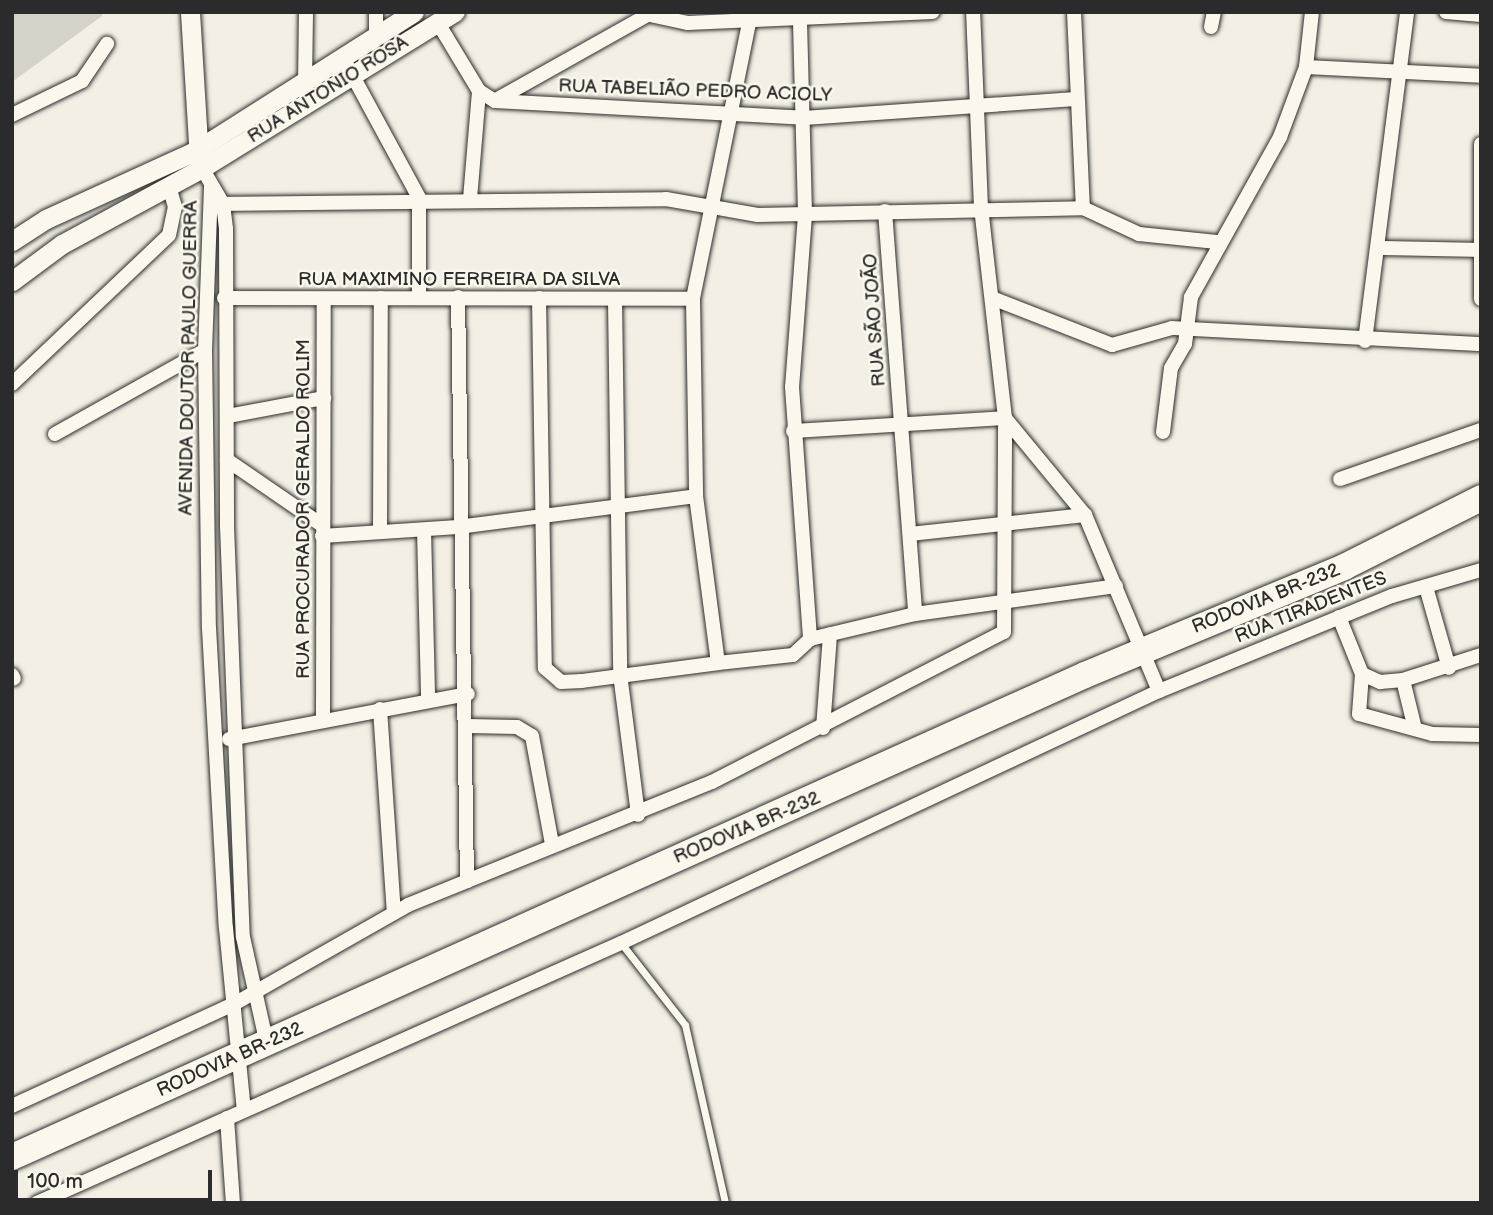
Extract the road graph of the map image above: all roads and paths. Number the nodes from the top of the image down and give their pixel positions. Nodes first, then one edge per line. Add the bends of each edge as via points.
1 (190, 12) edge
2 (306, 12) edge
3 (376, 12) edge
4 (414, 12) edge
5 (933, 12) edge
6 (974, 12) edge
7 (1074, 12) edge
8 (1213, 12) edge
9 (1312, 12) edge
10 (1406, 12) edge
11 (1446, 12) edge
12 (651, 13) edge
13 (842, 15) edge
14 (1481, 15) edge
15 (447, 18) edge
16 (800, 22) junction
17 (749, 23) junction
18 (1211, 27) dead end
19 (376, 36) junction
20 (107, 44) dead end
21 (347, 67) junction
22 (1306, 67) junction
23 (1398, 71) junction
24 (1481, 76) edge
25 (305, 84) junction
26 (479, 92) junction
27 (1075, 99) junction
28 (495, 101) junction
29 (978, 106) junction
30 (733, 112) junction
31 (12, 114) edge
32 (804, 118) junction
33 (1481, 144) edge
34 (199, 160) junction
35 (169, 186) junction
36 (211, 187) junction
37 (419, 198) junction
38 (470, 200) junction
39 (223, 204) junction
40 (207, 205) junction
41 (711, 205) junction
42 (981, 208) junction
43 (1083, 208) junction
44 (885, 211) junction
45 (805, 215) junction
46 (46, 219) junction
47 (12, 241) edge
48 (1217, 242) junction
49 (62, 244) junction
50 (1377, 248) junction
51 (1477, 250) junction
52 (12, 281) edge
53 (419, 297) junction
54 (458, 297) junction
55 (224, 298) junction
56 (381, 298) junction
57 (992, 298) junction
58 (324, 299) junction
59 (539, 299) junction
60 (693, 299) junction
61 (1481, 299) edge
62 (615, 300) junction
63 (1188, 331) junction
64 (1365, 341) junction
65 (1481, 344) edge
66 (205, 350) junction
67 (12, 384) edge
68 (324, 398) junction
69 (228, 416) junction
70 (1004, 418) junction
71 (903, 426) junction
72 (1481, 430) edge
73 (793, 432) junction
74 (1163, 432) dead end
75 (55, 434) dead end
76 (227, 460) junction
77 (1340, 479) dead end
78 (696, 496) junction
79 (1481, 498) edge
80 (620, 501) junction
81 (539, 513) junction
82 (1085, 515) junction
83 (458, 527) junction
84 (1001, 529) junction
85 (322, 530) junction
86 (425, 530) junction
87 (380, 532) junction
88 (910, 534) junction
89 (1481, 570) edge
90 (1116, 586) junction
91 (1426, 587) junction
92 (208, 589) junction
93 (229, 589) junction
94 (1003, 604) junction
95 (915, 614) junction
96 (1339, 617) junction
97 (830, 634) junction
98 (810, 639) junction
99 (1142, 650) junction
100 (1481, 655) edge
101 (718, 663) junction
102 (1449, 668) junction
103 (620, 674) junction
104 (1362, 674) junction
105 (1403, 680) junction
106 (1159, 691) junction
107 (468, 694) junction
108 (428, 699) junction
109 (380, 709) junction
110 (323, 718) junction
111 (468, 726) junction
112 (823, 728) junction
113 (1415, 729) junction
114 (1481, 735) edge
115 (237, 737) junction
116 (217, 741) junction
117 (639, 815) junction
118 (552, 844) junction
119 (467, 881) junction
120 (394, 913) junction
121 (621, 943) junction
122 (253, 995) junction
123 (234, 1004) junction
124 (267, 1044) junction
125 (239, 1057) junction
126 (12, 1106) edge
127 (244, 1110) junction
128 (227, 1118) junction
129 (12, 1157) edge
130 (37, 1203) edge
131 (233, 1203) edge
132 (725, 1203) edge

1 - 34 main road
2 - 25 street
3 - 19 street
4 - 19 main road, RUA ANTONIO ROSA
5 - 13 street
6 - 29 street
7 - 27 street
8 - 18 street
9 - 22 street
10 - 23 street
11 - 14 street
12 - 17 street via 680,23
12 - 28 street
13 - 16 street
15 - 21 main road, RUA ANTONIO ROSA
15 - 26 street, RUA TABELIÃO PEDRO ACIOLY
16 - 17 street
16 - 32 street
17 - 30 street
19 - 21 main road, RUA ANTONIO ROSA
20 - 31 street via 82,81
21 - 25 main road, RUA ANTONIO ROSA
21 - 34 main road, RUA ANTONIO ROSA
21 - 37 street
22 - 23 street
22 - 48 street via 1280,137
23 - 24 street
23 - 50 street
25 - 34 main road, RUA ANTONIO ROSA
26 - 28 street, RUA TABELIÃO PEDRO ACIOLY
26 - 38 street
27 - 29 street, RUA TABELIÃO PEDRO ACIOLY
27 - 43 street
28 - 30 street, RUA TABELIÃO PEDRO ACIOLY
29 - 32 street, RUA TABELIÃO PEDRO ACIOLY
29 - 42 street
30 - 32 street, RUA TABELIÃO PEDRO ACIOLY
30 - 41 street
32 - 45 street
33 - 51 street
34 - 35 main road
34 - 36 street
34 - 46 main road
35 - 49 main road
35 - 67 street via 174,207 169,235
36 - 39 street, AVENIDA DOUTOR PAULO GUERRA
36 - 40 street, AVENIDA DOUTOR PAULO GUERRA
37 - 38 street
37 - 39 street
37 - 53 street
38 - 41 street via 666,199
39 - 40 street
39 - 55 street, AVENIDA DOUTOR PAULO GUERRA
40 - 66 street, AVENIDA DOUTOR PAULO GUERRA
41 - 45 street
41 - 60 street
42 - 43 street
42 - 44 street
42 - 57 street
43 - 48 street via 1139,234
44 - 45 street
44 - 71 street, RUA SÃO JOÃO
45 - 73 street via 794,322
46 - 47 main road
46 - 49 main road
48 - 63 street via 1191,297
49 - 52 main road
50 - 51 street
50 - 64 street
51 - 61 street
53 - 54 street, RUA MAXIMINO FERREIRA DA SILVA
53 - 56 street, RUA MAXIMINO FERREIRA DA SILVA
54 - 59 street, RUA MAXIMINO FERREIRA DA SILVA
54 - 83 street
55 - 58 street, RUA MAXIMINO FERREIRA DA SILVA
55 - 69 street, AVENIDA DOUTOR PAULO GUERRA
56 - 58 street, RUA MAXIMINO FERREIRA DA SILVA
56 - 87 street
57 - 63 street via 1112,345 1165,329
57 - 70 street
58 - 68 street, RUA PROCURADOR GERALDO ROLIM
59 - 62 street, RUA MAXIMINO FERREIRA DA SILVA
59 - 81 street
60 - 62 street, RUA MAXIMINO FERREIRA DA SILVA
60 - 78 street
62 - 80 street
63 - 64 street
63 - 74 street via 1171,368
64 - 65 street
66 - 75 street
66 - 92 street, AVENIDA DOUTOR PAULO GUERRA
68 - 69 street
68 - 85 street, RUA PROCURADOR GERALDO ROLIM
69 - 76 street, AVENIDA DOUTOR PAULO GUERRA
70 - 71 street
70 - 82 street
70 - 84 street
71 - 73 street
71 - 88 street, RUA SÃO JOÃO
72 - 77 street
73 - 98 street
76 - 85 street
76 - 93 street, AVENIDA DOUTOR PAULO GUERRA
78 - 80 street
78 - 101 street
79 - 99 highway, RODOVIA BR-232 via 1344,567
80 - 81 street
80 - 103 street
81 - 83 street
81 - 103 street via 545,668 561,682
82 - 84 street
82 - 90 street
83 - 86 street
83 - 107 street
84 - 88 street
84 - 94 street
85 - 87 street
85 - 110 street, RUA PROCURADOR GERALDO ROLIM
86 - 87 street
86 - 108 street
88 - 95 street, RUA SÃO JOÃO
89 - 91 street, RUA TIRADENTES
90 - 94 street
90 - 99 street
91 - 96 street, RUA TIRADENTES
91 - 102 street
92 - 93 street
92 - 116 street, AVENIDA DOUTOR PAULO GUERRA
93 - 115 street, AVENIDA DOUTOR PAULO GUERRA
94 - 95 street
94 - 112 street via 1004,632 997,639
95 - 97 street
96 - 104 street
96 - 106 street, RUA TIRADENTES
97 - 98 street
97 - 112 street
98 - 101 street via 793,655
99 - 106 street
99 - 124 highway, RODOVIA BR-232
100 - 102 street
101 - 103 street
102 - 105 street
103 - 117 street
104 - 105 street via 1380,682
104 - 113 street via 1359,715
105 - 113 street
106 - 121 street, RUA TIRADENTES
107 - 108 street
107 - 111 street
108 - 109 street
109 - 110 street
109 - 120 street
110 - 115 street
111 - 118 street via 517,727 532,736
111 - 119 street
112 - 117 street
113 - 114 street
115 - 116 street
115 - 122 street, AVENIDA DOUTOR PAULO GUERRA via 243,937
116 - 123 street, AVENIDA DOUTOR PAULO GUERRA
117 - 118 street
118 - 119 street
119 - 120 street
120 - 122 street
121 - 127 street, RUA TIRADENTES
121 - 132 lane via 685,1025
122 - 123 street
122 - 124 street, AVENIDA DOUTOR PAULO GUERRA
123 - 125 street, AVENIDA DOUTOR PAULO GUERRA
123 - 126 street
124 - 125 highway, RODOVIA BR-232
125 - 127 street, AVENIDA DOUTOR PAULO GUERRA
125 - 129 highway, RODOVIA BR-232
127 - 128 street, RUA TIRADENTES
128 - 130 street, RUA TIRADENTES
128 - 131 street

